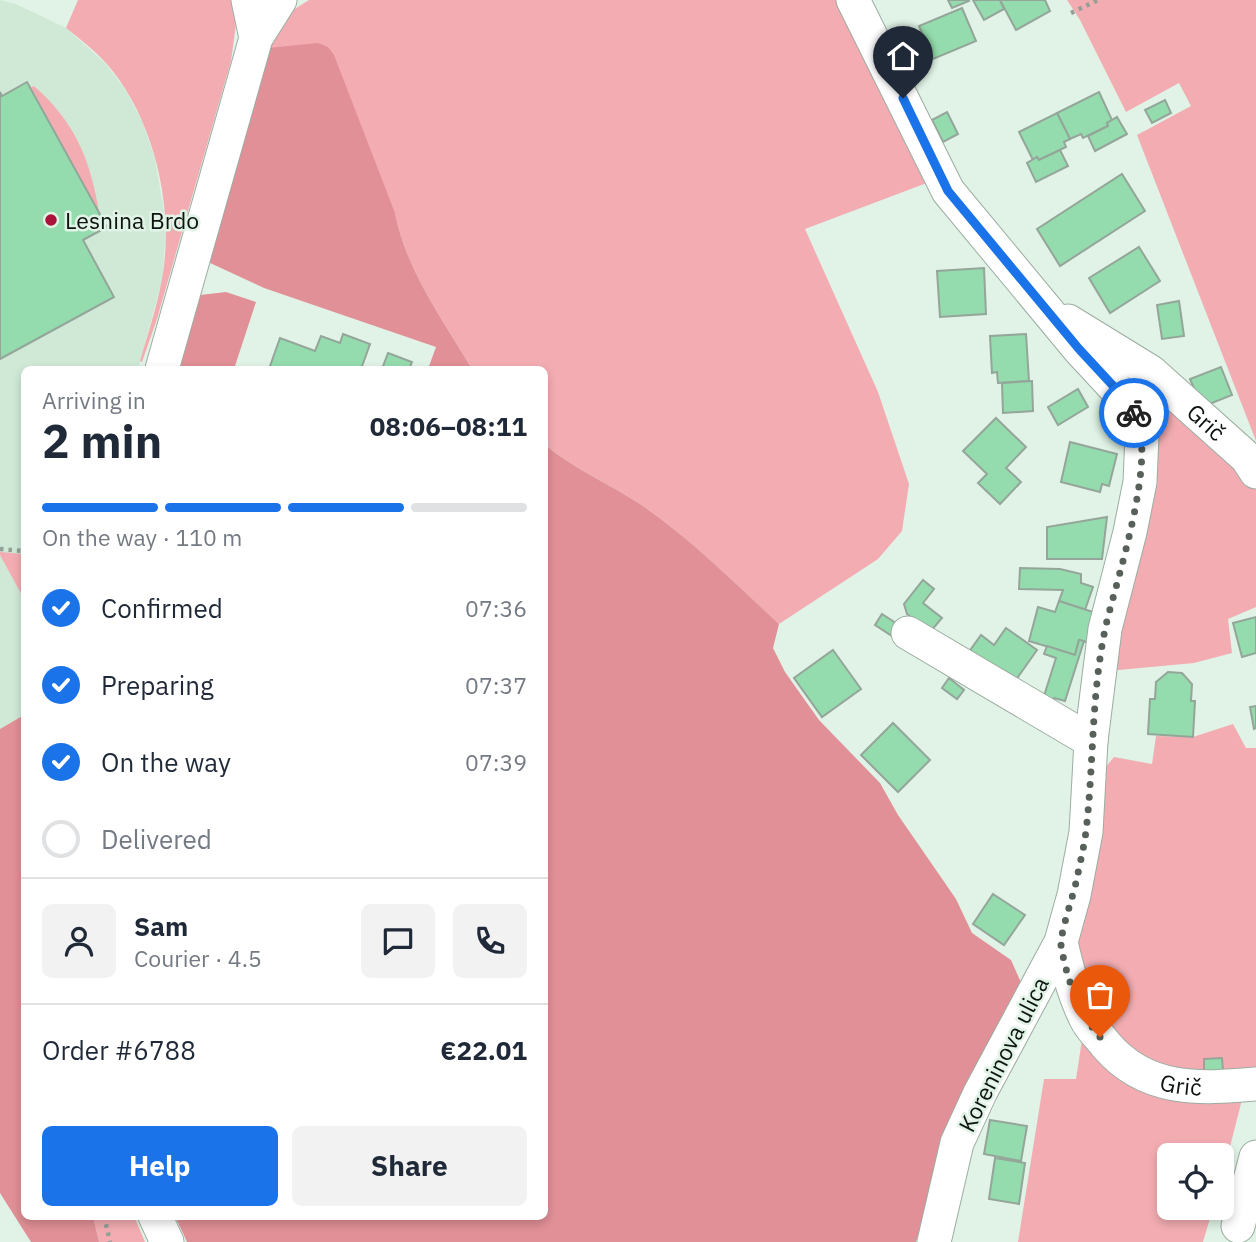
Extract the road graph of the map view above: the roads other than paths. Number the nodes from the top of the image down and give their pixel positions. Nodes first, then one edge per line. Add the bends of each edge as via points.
1 (248, 0) edge
2 (279, 0) edge
3 (853, 0) edge
4 (256, 38) junction
5 (1046, 308) junction
6 (163, 366) edge
7 (1256, 472) edge
8 (908, 633) dead end
9 (1091, 741) junction
10 (1061, 942) junction
11 (1256, 1084) edge
12 (1256, 1157) edge
13 (157, 1220) edge
14 (1238, 1226) dead end
15 (167, 1242) edge
16 (934, 1242) edge

1 - 4 street
2 - 4 street
3 - 5 street, Koreninova ulica via 948,191
4 - 6 street
5 - 7 street, Grič via 1151,372 1247,458
5 - 9 street, Koreninova ulica via 1136,415 1142,435 1140,482 1105,629
8 - 9 street
9 - 10 street, Koreninova ulica via 1086,832
10 - 11 street, Grič via 1087,1022 1137,1073 1164,1083 1211,1088
10 - 16 street, Koreninova ulica via 957,1143
12 - 14 street
13 - 15 street

